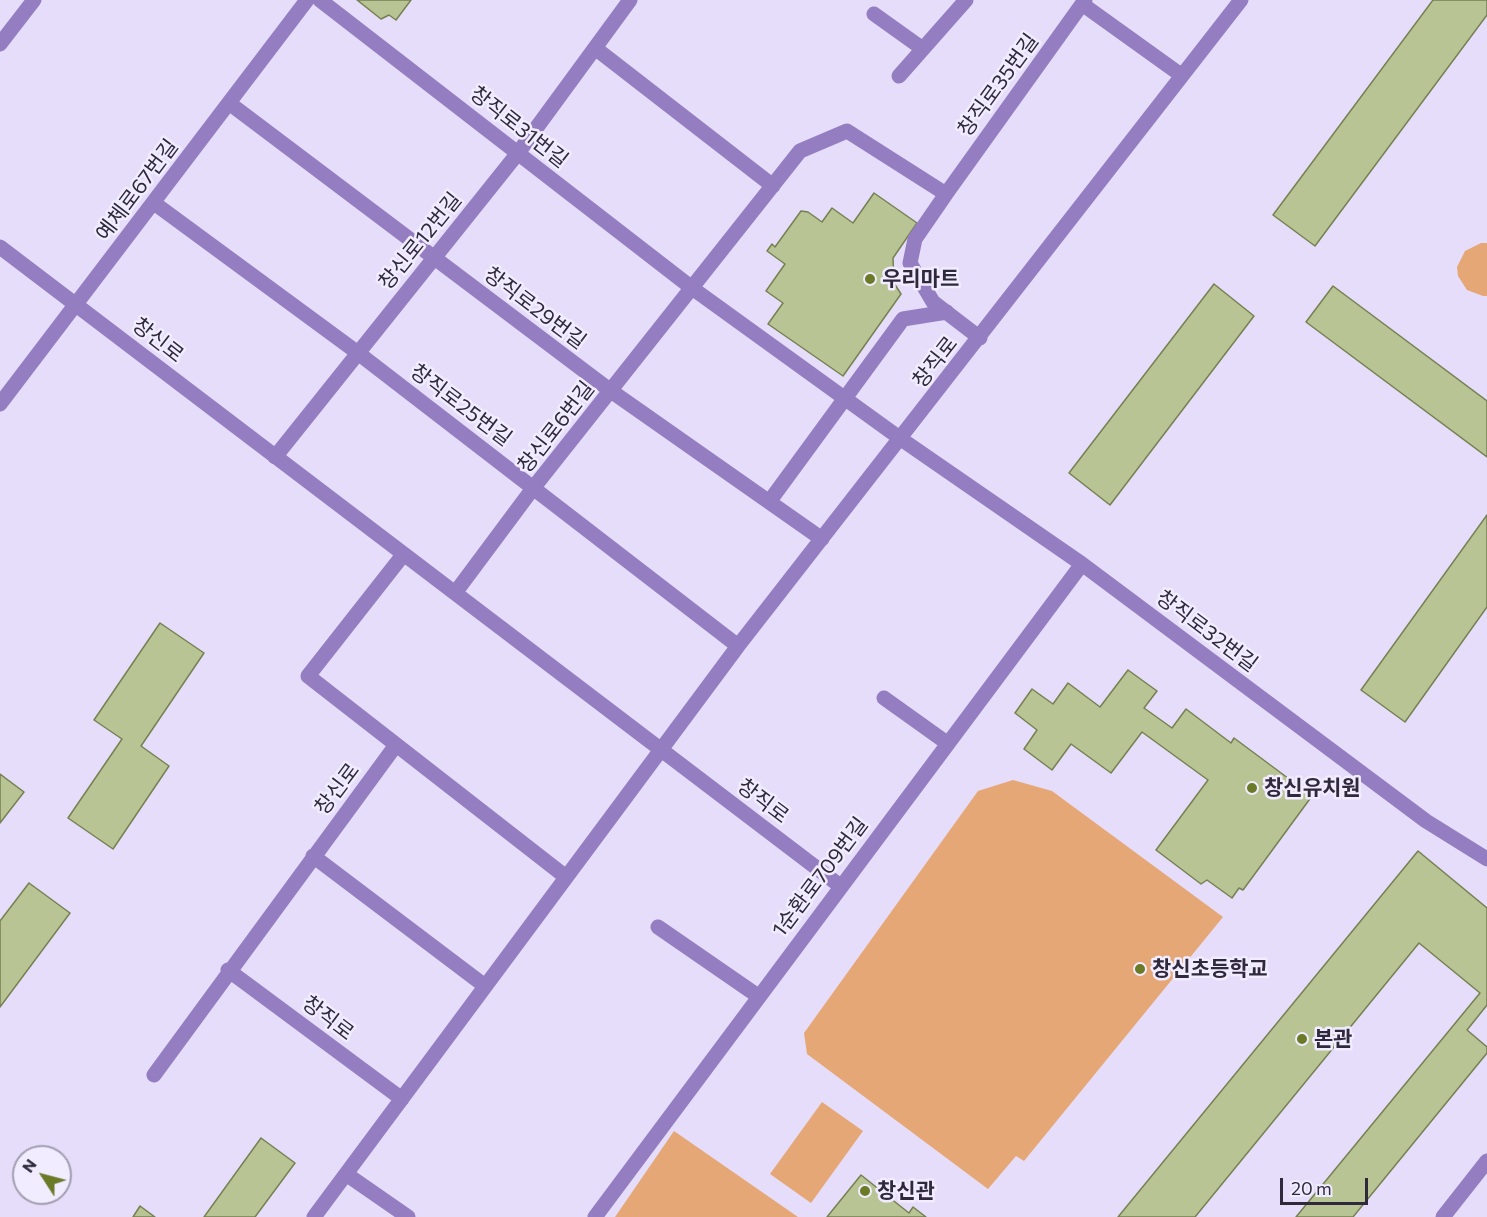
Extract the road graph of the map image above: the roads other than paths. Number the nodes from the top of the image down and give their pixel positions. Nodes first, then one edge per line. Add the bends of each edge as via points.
1 (34, 0) edge
2 (307, 0) edge
3 (320, 0) edge
4 (630, 0) edge
5 (966, 0) edge
6 (1241, 0) edge
7 (1083, 2) edge
8 (874, 14) dead end
9 (0, 44) edge
10 (595, 48) junction
11 (923, 49) junction
12 (1181, 75) junction
13 (899, 76) dead end
14 (229, 103) junction
15 (518, 153) junction
16 (773, 186) junction
17 (946, 194) junction
18 (154, 203) junction
19 (0, 247) edge
20 (434, 258) junction
21 (692, 288) junction
22 (77, 304) junction
23 (947, 312) junction
24 (980, 338) junction
25 (358, 353) junction
26 (611, 391) junction
27 (845, 399) junction
28 (0, 404) edge
29 (901, 439) junction
30 (274, 457) junction
31 (534, 488) junction
32 (769, 502) junction
33 (822, 539) junction
34 (403, 555) junction
35 (1082, 564) junction
36 (455, 593) junction
37 (738, 646) junction
38 (884, 698) dead end
39 (946, 743) junction
40 (396, 745) junction
41 (660, 750) junction
42 (313, 856) junction
43 (1487, 859) edge
44 (566, 877) junction
45 (839, 885) junction
46 (657, 927) dead end
47 (228, 970) junction
48 (485, 986) junction
49 (758, 996) junction
50 (154, 1075) dead end
51 (402, 1099) junction
52 (1487, 1161) edge
53 (346, 1174) junction
54 (314, 1217) edge
55 (408, 1217) edge
56 (595, 1217) edge
57 (1443, 1217) edge

1 - 9 street
2 - 14 street, 예체로67번길
3 - 15 street, 창직로31번길
4 - 10 street, 창신로12번길
5 - 11 street
6 - 12 street, 창직로
7 - 12 street
7 - 17 street, 창직로35번길
8 - 11 street
10 - 15 street, 창신로12번길
10 - 16 street
11 - 13 street
12 - 24 street, 창직로
14 - 18 street, 예체로67번길
14 - 20 street, 창직로29번길
15 - 20 street, 창신로12번길
15 - 21 street, 창직로31번길
16 - 17 street via 800,152 847,131
16 - 21 street
17 - 23 street, 창직로35번길 via 915,239 910,263 933,302
18 - 22 street, 예체로67번길
18 - 25 street, 창직로25번길
19 - 22 street, 창신로
20 - 25 street, 창신로12번길
20 - 26 street, 창직로29번길
21 - 26 street, 창신로6번길
21 - 27 street, 창직로31번길
22 - 28 street, 예체로67번길
22 - 30 street, 창신로
23 - 24 street, 창직로35번길
23 - 27 street via 903,319
24 - 29 street, 창직로
25 - 30 street, 창신로12번길
25 - 31 street, 창직로25번길
26 - 31 street, 창신로6번길
26 - 32 street, 창직로29번길
27 - 29 street, 창직로31번길
27 - 32 street
29 - 33 street, 창직로
29 - 35 street, 창직로32번길
30 - 34 street, 창신로
31 - 36 street, 창신로6번길
31 - 37 street, 창직로25번길
32 - 33 street, 창직로29번길
33 - 37 street, 창직로
34 - 36 street, 창신로
34 - 40 street via 308,676
35 - 39 street, 1순환로709번길
35 - 43 street, 창직로32번길 via 1426,821
36 - 41 street, 창신로
37 - 41 street, 창직로
38 - 39 street
39 - 45 street, 1순환로709번길
40 - 42 street, 창신로
40 - 44 street
41 - 44 street, 창직로
41 - 45 street, 창직로
42 - 47 street, 창신로
42 - 48 street
44 - 48 street, 창직로
45 - 49 street, 1순환로709번길
46 - 49 street
47 - 50 street, 창신로
47 - 51 street, 창직로
48 - 51 street, 창직로
49 - 56 street, 1순환로709번길
51 - 53 street, 창직로
52 - 57 street
53 - 54 street, 창직로
53 - 55 street

